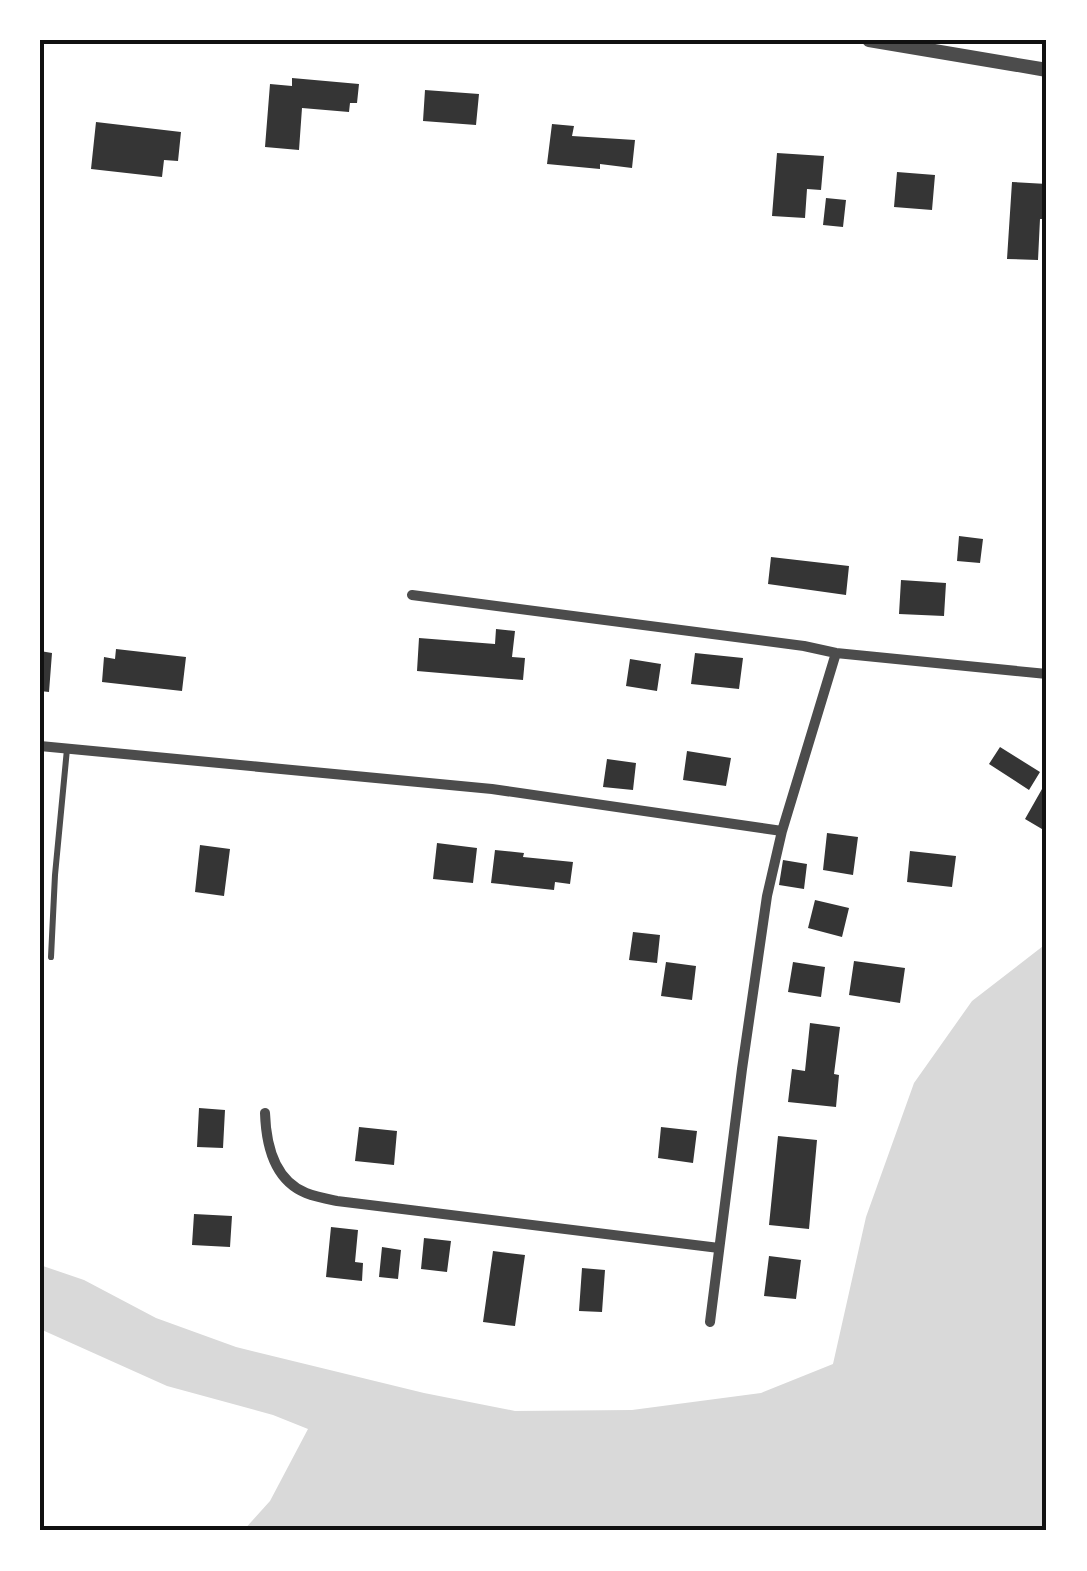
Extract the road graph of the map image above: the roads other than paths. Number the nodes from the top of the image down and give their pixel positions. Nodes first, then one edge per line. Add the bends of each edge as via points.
1 (869, 40) edge
2 (1047, 70) edge
3 (412, 596) dead end
4 (836, 653) junction
5 (1047, 674) edge
6 (40, 746) edge
7 (67, 749) junction
8 (782, 831) junction
9 (52, 957) dead end
10 (265, 1113) dead end
11 (720, 1248) junction
12 (710, 1322) dead end

1 - 2 street
3 - 4 street
4 - 5 street
4 - 8 street
6 - 7 street
7 - 8 street via 492,789
7 - 9 lane
8 - 11 street via 767,896
10 - 11 street via 270,1153 293,1186 308,1194
11 - 12 street

